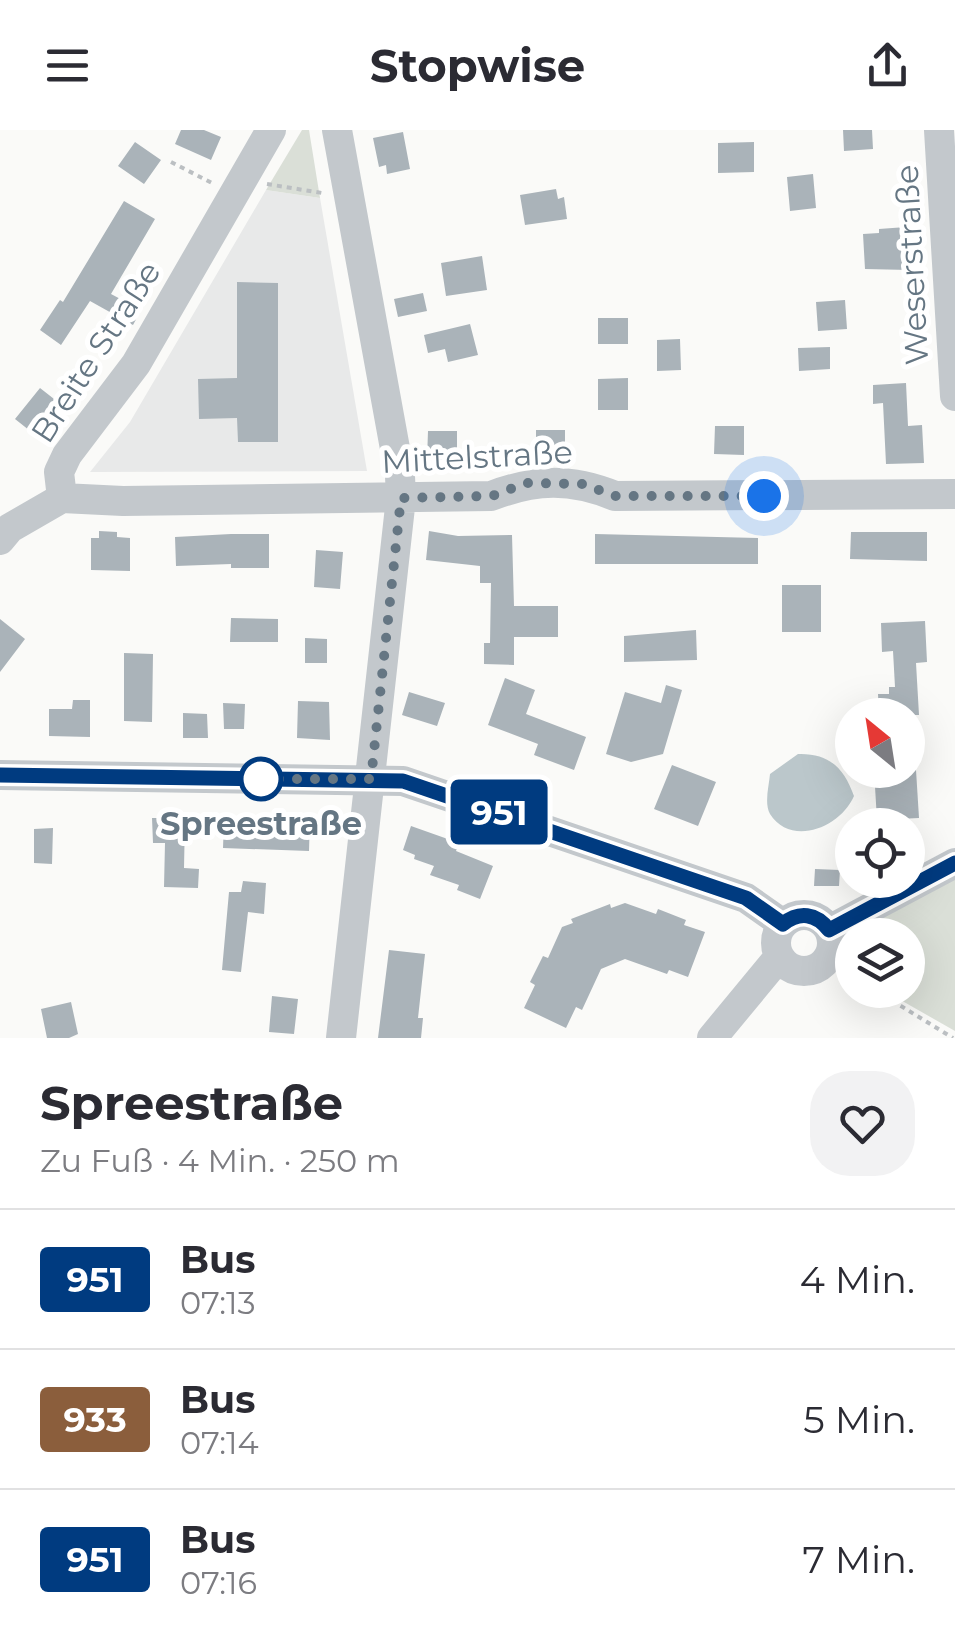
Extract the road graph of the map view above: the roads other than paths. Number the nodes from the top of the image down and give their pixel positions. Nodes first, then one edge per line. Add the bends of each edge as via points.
1 (271, 130) edge
2 (336, 130) edge
3 (939, 130) edge
4 (955, 396) edge
5 (955, 494) edge
6 (62, 498) junction
7 (401, 498) junction
8 (0, 540) edge
9 (0, 775) edge
10 (371, 779) junction
11 (955, 863) edge
12 (783, 924) junction
13 (829, 930) junction
14 (779, 957) junction
15 (341, 1038) edge
16 (712, 1038) edge

1 - 6 street, Breite Straße via 136,364 67,455 59,472
2 - 7 street
3 - 4 street, Weserstraße
5 - 7 street, Mittelstraße via 614,496 584,484 526,483 492,496
6 - 7 street, Mittelstraße
6 - 8 street, Breite Straße
7 - 10 street
9 - 10 street
10 - 12 street via 448,794 746,898
10 - 15 street
11 - 13 street
12 - 13 street via 807,915
12 - 14 street via 776,940
13 - 14 street via 829,956 817,968 800,971
14 - 16 street

